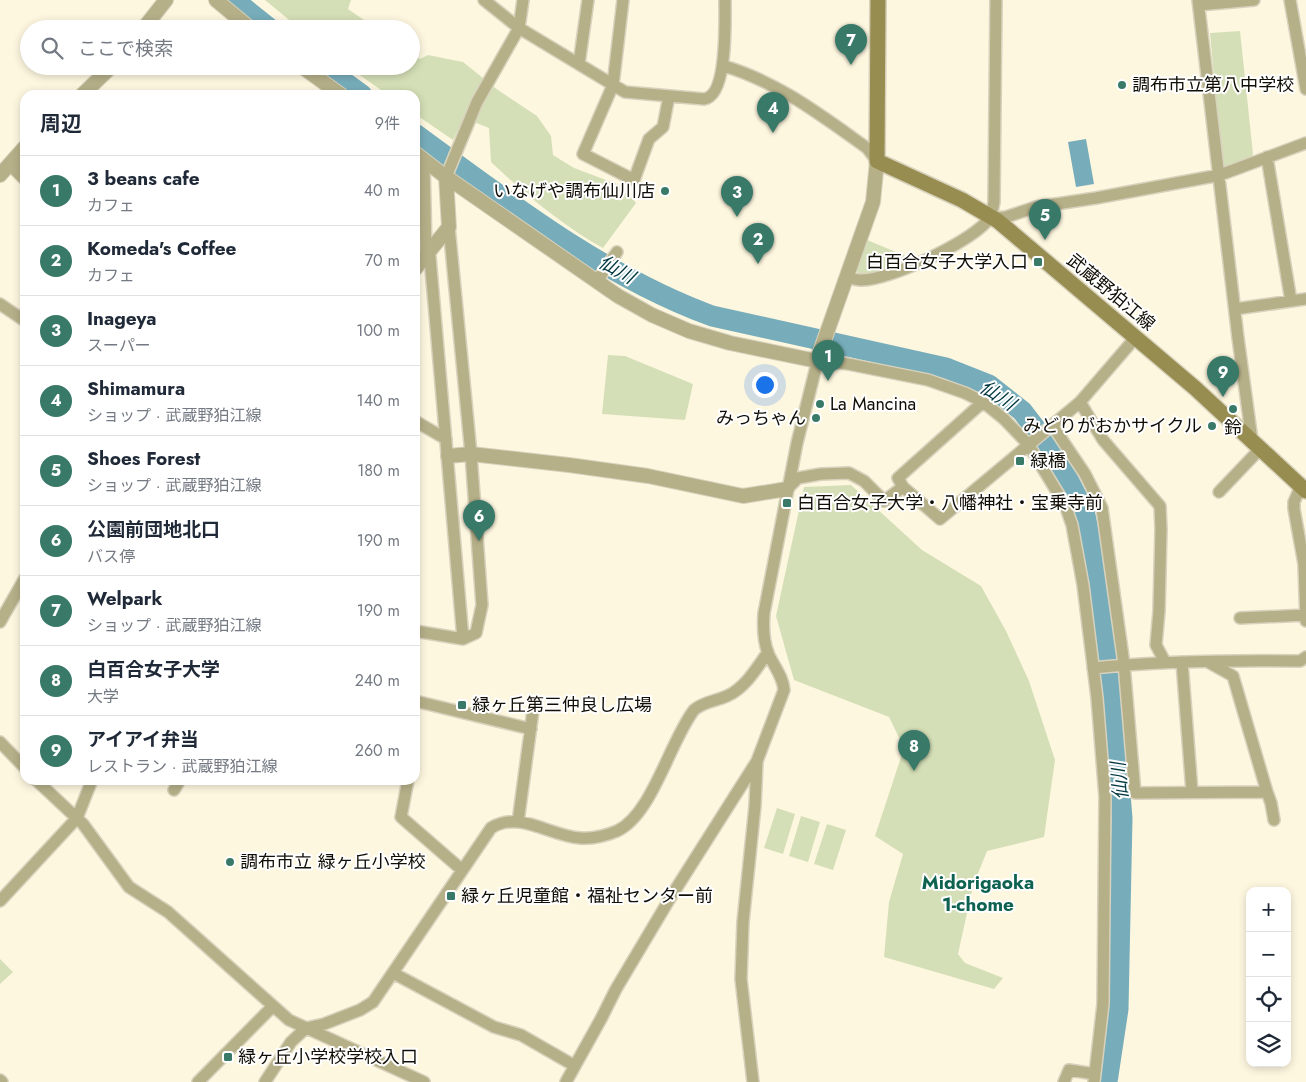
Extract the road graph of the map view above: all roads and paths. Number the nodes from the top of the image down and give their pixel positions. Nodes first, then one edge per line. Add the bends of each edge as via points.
1 (166, 0) edge
2 (216, 0) edge
3 (484, 0) edge
4 (523, 0) edge
5 (588, 0) edge
6 (623, 0) edge
7 (725, 0) edge
8 (878, 0) edge
9 (996, 0) edge
10 (1254, 0) edge
11 (1290, 0) edge
12 (1199, 3) edge
13 (150, 20) edge
14 (241, 20) edge
15 (519, 28) junction
16 (580, 64) junction
17 (724, 66) junction
18 (103, 75) edge
19 (313, 75) edge
20 (613, 85) junction
21 (1306, 89) edge
22 (87, 90) edge
23 (333, 90) edge
24 (669, 96) junction
25 (1306, 143) edge
26 (20, 152) edge
27 (1267, 157) junction
28 (420, 158) edge
29 (877, 161) junction
30 (11, 164) junction
31 (420, 171) edge
32 (448, 172) junction
33 (20, 173) edge
34 (0, 175) edge
35 (1220, 175) junction
36 (992, 217) junction
37 (449, 227) junction
38 (617, 252) dead end
39 (426, 254) junction
40 (420, 262) edge
41 (599, 277) junction
42 (846, 277) junction
43 (1306, 299) edge
44 (1291, 301) junction
45 (0, 304) edge
46 (1235, 309) junction
47 (20, 318) edge
48 (1136, 337) junction
49 (818, 358) junction
50 (464, 388) junction
51 (442, 391) junction
52 (983, 402) junction
53 (1080, 402) junction
54 (420, 424) edge
55 (1052, 425) junction
56 (446, 439) junction
57 (1030, 443) junction
58 (1257, 444) junction
59 (472, 454) junction
60 (448, 456) junction
61 (903, 487) junction
62 (1304, 488) edge
63 (788, 489) junction
64 (1220, 492) dead end
65 (20, 587) edge
66 (1306, 615) edge
67 (1240, 618) dead end
68 (1306, 621) edge
69 (0, 622) edge
70 (420, 632) edge
71 (463, 639) junction
72 (768, 652) junction
73 (1306, 657) edge
74 (1207, 661) junction
75 (1165, 662) junction
76 (1182, 662) junction
77 (1121, 665) junction
78 (1096, 668) junction
79 (420, 702) edge
80 (533, 711) dead end
81 (531, 730) junction
82 (2, 749) edge
83 (757, 761) junction
84 (20, 764) edge
85 (41, 785) edge
86 (90, 785) edge
87 (407, 785) edge
88 (1192, 792) junction
89 (1267, 792) junction
90 (77, 818) junction
91 (1274, 820) dead end
92 (518, 822) junction
93 (462, 870) junction
94 (0, 901) edge
95 (393, 973) junction
96 (272, 1006) junction
97 (306, 1028) junction
98 (575, 1066) junction
99 (1094, 1078) edge
100 (198, 1082) edge
101 (266, 1082) edge
102 (424, 1082) edge
103 (566, 1082) edge
104 (753, 1082) edge
105 (1064, 1082) edge

1 - 13 street
2 - 14 street
3 - 15 street
4 - 15 street
5 - 16 street
6 - 20 street
7 - 17 street
8 - 29 main road
9 - 36 street
10 - 12 street
11 - 21 street
12 - 35 street
15 - 16 street
15 - 32 street via 477,102
16 - 20 street
17 - 24 street via 708,98
17 - 29 street via 786,93 867,148
18 - 22 street
19 - 23 street
20 - 24 street via 625,92
20 - 24 street via 583,154 634,180 649,139 663,127
25 - 27 street
26 - 30 street
27 - 35 street
27 - 44 street
28 - 32 street
29 - 36 main road, 武蔵野狛江線
29 - 42 street via 873,202
30 - 33 street
30 - 34 street
31 - 39 street
32 - 37 street
32 - 41 street
35 - 36 street via 1036,207 1006,217
35 - 46 street
36 - 42 street via 973,234 901,271 861,280
36 - 48 main road, 武蔵野狛江線
37 - 39 street
37 - 50 street
38 - 41 street
39 - 40 street
39 - 51 street via 430,257
41 - 49 street via 618,296 689,331 730,343
42 - 49 street
43 - 44 street
44 - 46 street
45 - 47 street
46 - 58 street
48 - 53 street
48 - 58 main road, 武蔵野狛江線
49 - 52 street via 928,380
49 - 63 street
50 - 51 street
50 - 59 street
51 - 56 street
52 - 57 street
52 - 61 street via 898,478
53 - 55 street
53 - 75 street via 1104,440 1160,506 1156,645
54 - 56 street
55 - 57 street
55 - 77 street via 1085,474 1102,508
56 - 60 street
57 - 61 street via 940,519
57 - 78 street via 1065,505 1072,525
58 - 62 main road, 武蔵野狛江線
58 - 64 street
59 - 60 street
59 - 63 street via 648,476 743,496
59 - 71 street via 482,604 476,633
60 - 71 street
61 - 63 street via 884,501 864,481 849,473 798,478
62 - 66 street via 1294,502 1294,509 1304,564
63 - 72 street via 764,613
65 - 69 street
66 - 67 street
66 - 68 street
70 - 71 street
72 - 83 street via 784,690
72 - 92 street via 740,688 694,710 640,812 623,828 604,836 578,838
73 - 74 street via 1300,661
74 - 76 street
74 - 89 street via 1233,676
75 - 76 street
75 - 77 street
76 - 88 street
77 - 78 street
77 - 88 street via 1136,793
78 - 99 street via 1105,797 1103,1004
79 - 81 street
80 - 81 street
81 - 92 street
82 - 84 street
83 - 98 street via 616,989
83 - 104 street via 741,979
85 - 90 street
86 - 90 street
87 - 93 street via 401,817
88 - 89 street
89 - 91 street
90 - 94 street
90 - 96 street via 129,887 168,912
92 - 93 street via 500,823 491,828
93 - 95 street
95 - 97 street via 373,1002 324,1024
95 - 98 street
96 - 97 street via 289,1020
96 - 100 street
97 - 101 street via 291,1042
97 - 102 street
98 - 103 street
99 - 105 street via 1069,1070

